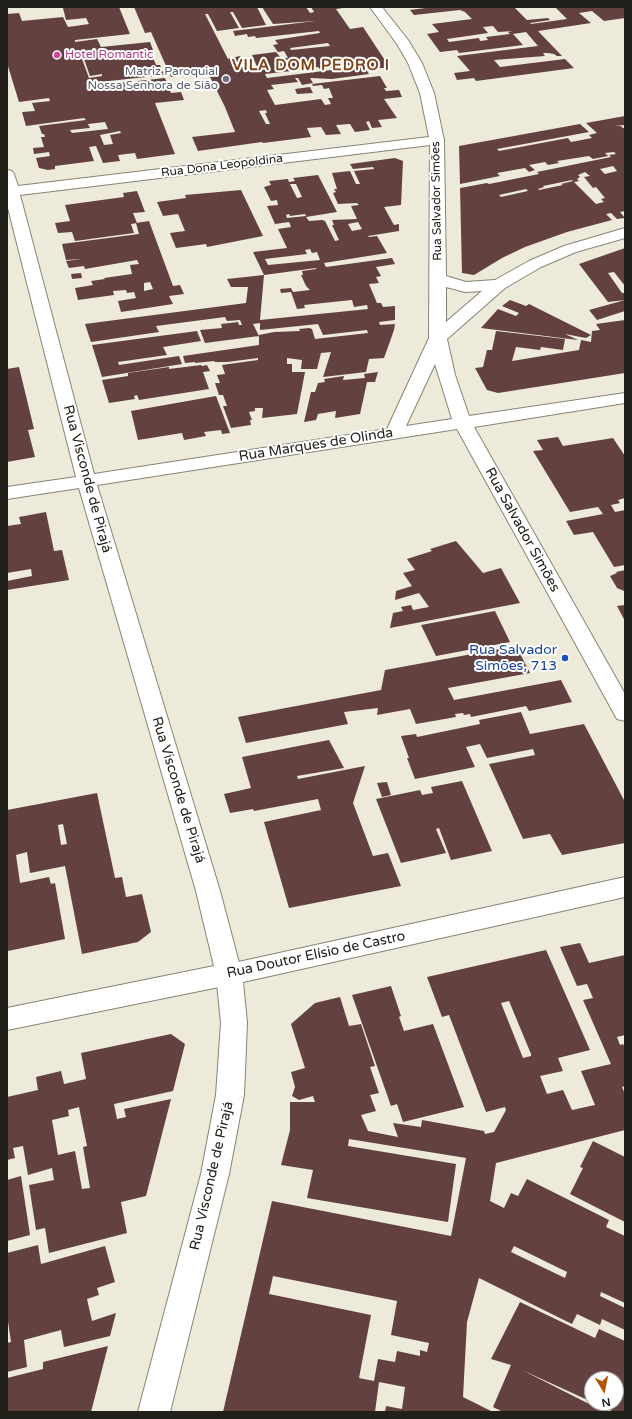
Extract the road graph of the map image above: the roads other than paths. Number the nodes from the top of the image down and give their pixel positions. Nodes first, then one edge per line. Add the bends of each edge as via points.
1 (376, 7) edge
2 (437, 140) junction
3 (9, 186) edge
4 (625, 233) edge
5 (438, 279) junction
6 (499, 285) junction
7 (438, 338) junction
8 (625, 398) edge
9 (462, 422) junction
10 (394, 433) junction
11 (86, 480) junction
12 (7, 493) edge
13 (625, 713) edge
14 (625, 887) edge
15 (229, 974) junction
16 (7, 1019) edge
17 (154, 1412) edge

1 - 2 street, Rua Salvador Simões via 415,63 427,93
2 - 3 street, Rua Dona Leopoldina
2 - 5 street, Rua Salvador Simões
3 - 11 street, Rua Visconde de Pirajá
4 - 6 street via 570,249 534,264
5 - 6 street via 465,287
5 - 7 street, Rua Salvador Simões
6 - 7 street
7 - 9 street, Rua Salvador Simões via 446,375
7 - 10 street, Rua Salvador Simões
8 - 9 street, Rua Marques de Olinda
9 - 10 street, Rua Marques de Olinda
9 - 13 street, Rua Salvador Simões
10 - 11 street, Rua Marques de Olinda
11 - 12 street, Rua Marques de Olinda
11 - 15 street, Rua Visconde de Pirajá via 208,891
14 - 15 street, Rua Doutor Elísio de Castro
15 - 16 street, Rua Doutor Elísio de Castro
15 - 17 street, Rua Visconde de Pirajá via 234,1023 230,1095 215,1174

